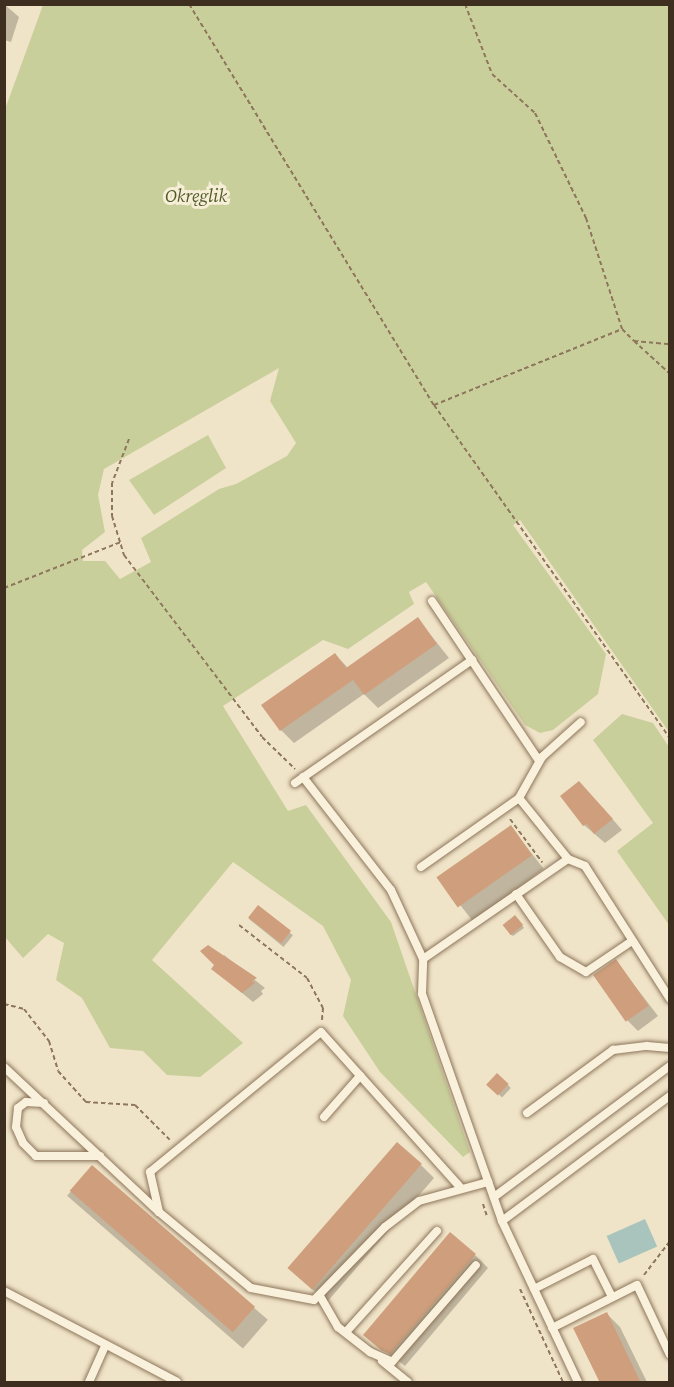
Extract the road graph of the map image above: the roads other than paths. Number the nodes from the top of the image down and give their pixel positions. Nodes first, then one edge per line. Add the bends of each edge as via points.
1 (432, 601) dead end
2 (472, 660) junction
3 (581, 722) dead end
4 (540, 761) junction
5 (303, 777) junction
6 (294, 783) dead end
7 (519, 798) junction
8 (568, 859) junction
9 (421, 867) dead end
10 (516, 894) junction
11 (632, 941) junction
12 (423, 959) junction
13 (669, 999) edge
14 (669, 1048) edge
15 (4, 1066) edge
16 (669, 1066) edge
17 (360, 1076) junction
18 (669, 1096) edge
19 (44, 1104) junction
20 (527, 1113) dead end
21 (324, 1117) dead end
22 (100, 1156) junction
23 (488, 1182) junction
24 (460, 1187) junction
25 (494, 1197) junction
26 (159, 1212) junction
27 (502, 1221) junction
28 (437, 1231) dead end
29 (476, 1265) dead end
30 (534, 1289) junction
31 (4, 1291) edge
32 (320, 1296) junction
33 (612, 1297) junction
34 (552, 1328) junction
35 (346, 1332) junction
36 (105, 1346) junction
37 (373, 1353) junction
38 (669, 1355) edge
39 (89, 1383) edge
40 (177, 1383) edge
41 (408, 1383) edge
42 (578, 1383) edge

1 - 2 lane
2 - 4 lane
2 - 5 lane
3 - 4 lane
4 - 7 lane
5 - 6 lane
5 - 12 lane via 391,890
7 - 8 lane
7 - 9 lane
8 - 10 lane
8 - 11 lane via 585,866
10 - 11 lane via 560,957 586,972
10 - 12 lane
11 - 13 lane
12 - 23 lane via 422,994
14 - 20 lane via 613,1050
15 - 19 lane
16 - 25 lane
17 - 21 lane
17 - 24 lane
17 - 26 lane via 321,1032 150,1172
18 - 27 lane
19 - 22 lane
19 - 22 lane via 26,1102 18,1108 16,1127 23,1143 36,1156
22 - 26 lane
23 - 24 lane
23 - 25 lane
24 - 32 lane via 419,1201 385,1227
25 - 27 lane
26 - 32 lane via 251,1288 314,1300
27 - 30 lane
28 - 35 lane
29 - 37 lane via 392,1362
30 - 33 lane via 593,1259
30 - 34 lane
31 - 36 lane
32 - 35 lane
33 - 34 lane
33 - 38 lane via 637,1285
34 - 42 lane
35 - 37 lane
36 - 39 lane
36 - 40 lane
37 - 41 lane

